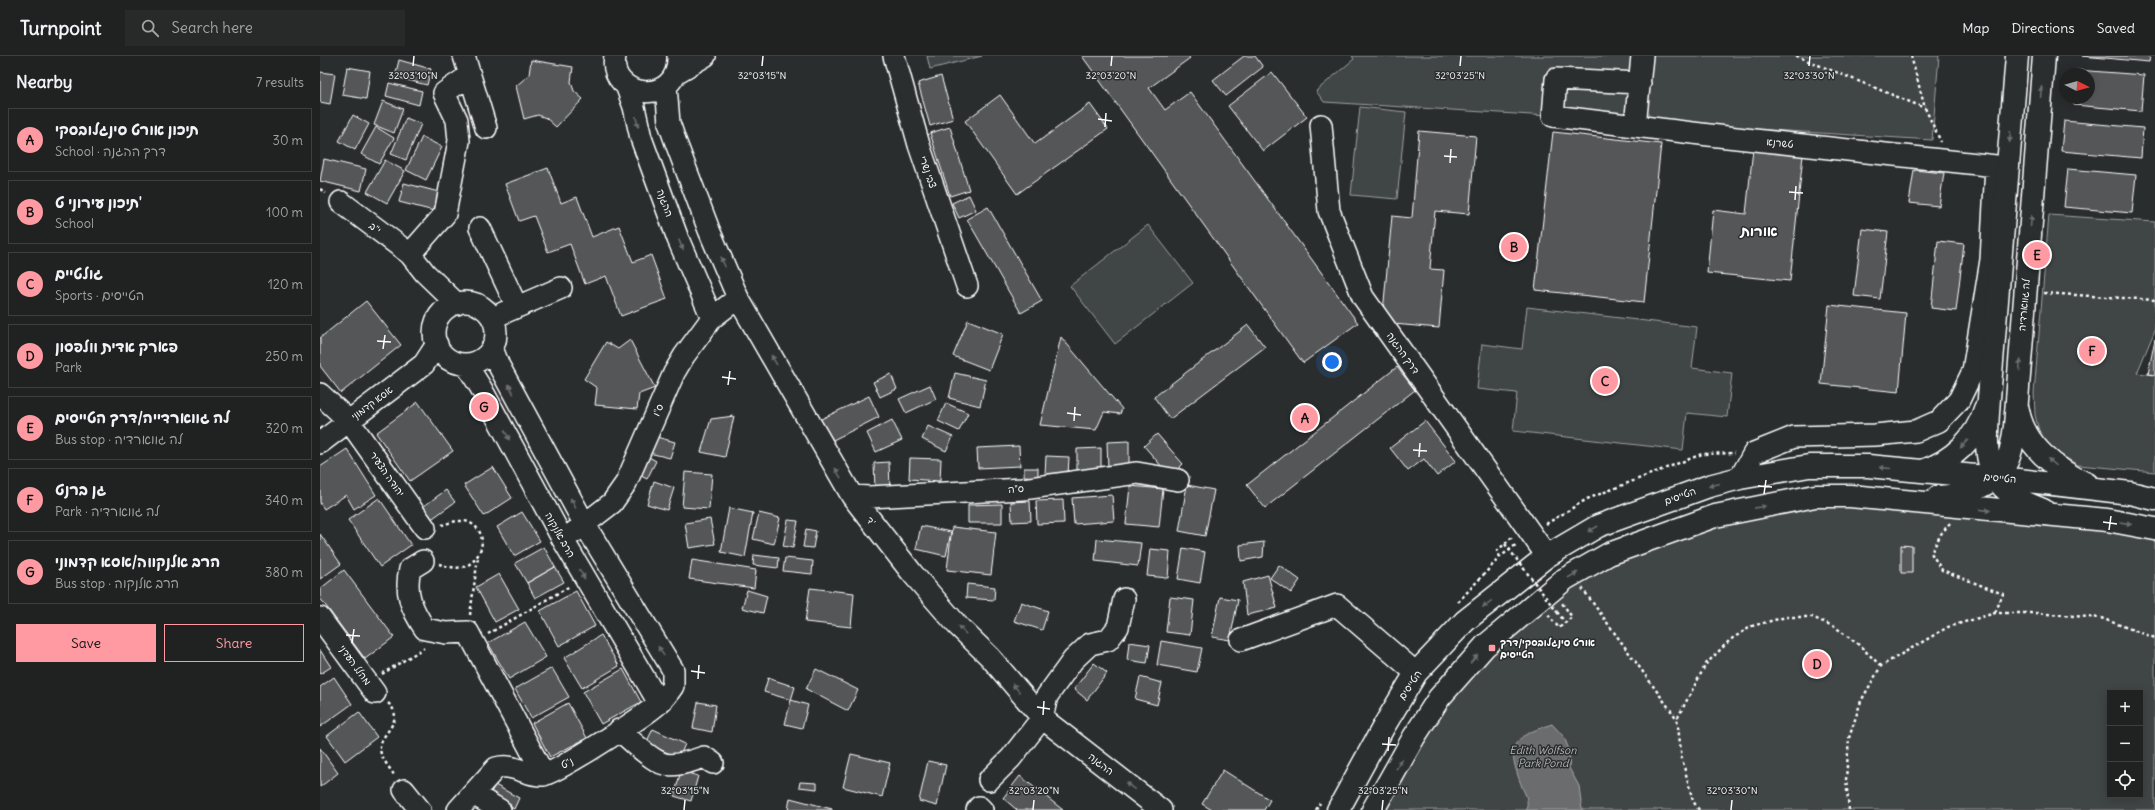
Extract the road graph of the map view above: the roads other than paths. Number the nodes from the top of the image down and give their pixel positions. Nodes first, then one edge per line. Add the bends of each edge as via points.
1 (615, 56) edge
2 (705, 56) edge
3 (894, 56) edge
4 (1642, 56) edge
5 (2016, 56) edge
6 (2044, 56) edge
7 (467, 65) edge
8 (673, 72) edge
9 (1640, 83) junction
10 (626, 85) junction
11 (1321, 125) dead end
12 (1635, 126) junction
13 (486, 128) dead end
14 (2002, 168) junction
15 (341, 202) dead end
16 (480, 228) dead end
17 (410, 254) junction
18 (967, 286) dead end
19 (561, 288) dead end
20 (738, 298) junction
21 (517, 307) junction
22 (450, 308) junction
23 (492, 318) junction
24 (712, 318) junction
25 (492, 348) junction
26 (450, 356) junction
27 (320, 394) edge
28 (1989, 398) junction
29 (2016, 404) junction
30 (349, 421) junction
31 (320, 442) edge
32 (1923, 471) junction
33 (1740, 478) junction
34 (1994, 478) junction
35 (1178, 480) dead end
36 (2097, 489) junction
37 (852, 496) junction
38 (2155, 499) edge
39 (1890, 500) junction
40 (2059, 516) junction
41 (585, 525) junction
42 (425, 528) dead end
43 (2155, 529) edge
44 (562, 540) junction
45 (1547, 556) junction
46 (422, 561) road end
47 (1124, 599) dead end
48 (320, 618) edge
49 (1241, 640) dead end
50 (1416, 673) junction
51 (372, 688) road end
52 (659, 703) junction
53 (1042, 718) junction
54 (619, 730) junction
55 (713, 763) dead end
56 (544, 775) junction
57 (989, 780) dead end
58 (404, 790) road end
59 (473, 794) junction
60 (420, 810) edge
61 (458, 810) edge
62 (500, 810) edge
63 (977, 810) edge
64 (982, 810) edge
65 (1161, 810) edge
66 (1338, 810) edge
67 (1373, 810) edge

1 - 10 street, ההגנה via 615,69
2 - 8 street
3 - 18 street, צבי נשרי via 919,144
4 - 9 street
5 -> 14 main road
29 -> 6 main road, לה גווארדיה
7 - 13 street
7 - 17 street via 444,93 457,120 459,141 445,214
8 - 10 street via 652,92 644,93
20 -> 8 street via 709,230 669,122
9 - 12 street
9 - 12 street, טשרנא via 1556,79 1553,116
10 -> 24 street, ההגנה via 646,153 678,239
11 - 45 street, דרך ההגנה via 1329,211 1363,297
12 - 14 street, טשרנא
14 - 28 main road
14 - 33 street via 1976,356 1973,371 1958,400 1939,421 1916,431 1794,437 1754,453
15 - 17 street, י"ב
16 - 21 street
17 - 22 street
19 - 21 street
20 - 24 street, ס"ו
37 -> 20 street, ד'
21 - 23 street
22 - 23 street via 466,302 476,304
22 - 26 street via 436,323 434,333
23 - 25 street via 496,333
24 - 41 street, ס"ו via 674,373 626,483 612,503
25 - 26 street via 486,357 477,362
41 -> 25 street via 499,366
26 - 30 street, אסא קדמוני via 424,364
26 -> 44 street, הרב אלנקוה via 482,388
27 - 30 street, יהודה הצעיר
28 -> 32 main road via 1980,423 1966,443 1946,461
28 - 34 main road via 1987,453
29 - 34 main road, לה גווארדיה via 2010,452 2005,466
36 -> 29 main road via 2066,474 2041,453 2022,426
30 - 31 street, אסא קדמוני
30 - 42 street, יהודה הצעיר
32 -> 33 main road, הטייסים via 1868,466 1809,466
32 - 34 main road, הטייסים
33 -> 45 main road, הטייסים via 1709,486 1598,526
34 - 36 main road, הטייסים
34 - 39 main road, לה גווארדיה via 1956,496
34 - 40 main road via 2008,492
35 - 37 street, ס"ה via 1137,473 1023,489
36 - 38 main road, הטייסים
53 -> 37 street, ד' via 990,657 958,626 912,573
39 -> 40 main road
67 -> 39 main road via 1439,698 1485,646 1572,575 1609,554 1715,516 1815,496
40 -> 43 main road via 2107,520
41 - 44 street
52 -> 41 street, נ"ט via 673,686 673,670
44 -> 52 street, הרב אלנקוה
45 -> 50 main road, הטייסים via 1465,621
46 - 56 street via 410,569 408,593 414,613 425,629 470,637
47 - 53 street via 1118,628 1108,640 1090,644 1073,660 1047,696
48 - 51 street, מהלל העדני
49 - 50 street via 1337,605
50 - 66 main road, הטייסים
52 - 54 street, נ"ט
53 - 57 street via 1012,758
65 -> 53 street, ההגנה
54 - 55 street via 662,763 678,764 704,757
54 - 56 street, נ"ט via 572,761
56 - 59 street via 527,773 513,767 496,768
58 - 60 street
59 - 61 street
59 - 62 street
63 - 64 street via 979,807

